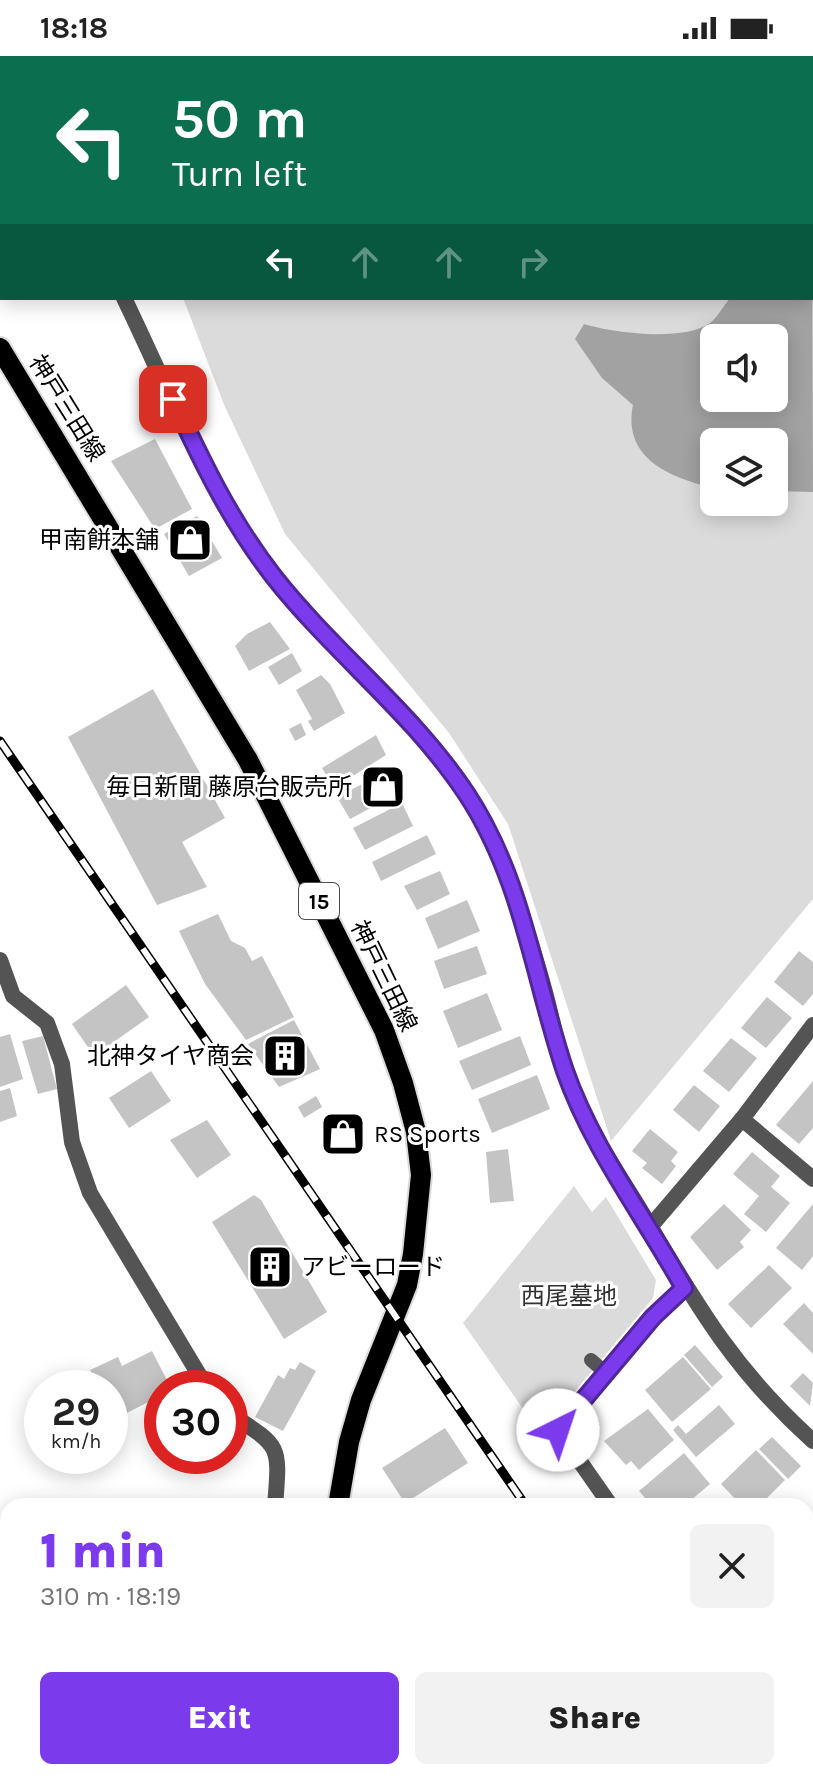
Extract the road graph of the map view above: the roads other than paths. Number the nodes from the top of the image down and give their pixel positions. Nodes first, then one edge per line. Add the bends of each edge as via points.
1 (125, 300) edge
2 (0, 348) edge
3 (0, 960) edge
4 (813, 1025) edge
5 (742, 1119) junction
6 (813, 1179) edge
7 (650, 1227) junction
8 (684, 1288) junction
9 (591, 1360) dead end
10 (196, 1370) edge
11 (606, 1373) junction
12 (248, 1425) edge
13 (813, 1441) edge
14 (275, 1498) edge
15 (339, 1498) edge
16 (605, 1498) edge

1 - 7 street via 237,527 308,615 416,727 467,795 499,855 524,919 565,1071 597,1142
2 - 15 main road, 神戸三田線 / 15 via 248,760 384,1030 403,1083 421,1175 413,1254 407,1285 361,1400
3 - 10 street via 13,996 47,1023 62,1064 72,1142 90,1193
4 - 5 street
5 - 6 street
5 - 7 street
7 - 8 street
8 - 11 street
8 - 13 street via 741,1369
9 - 11 lane
11 - 16 street via 558,1430
12 - 14 street via 269,1438 278,1455

